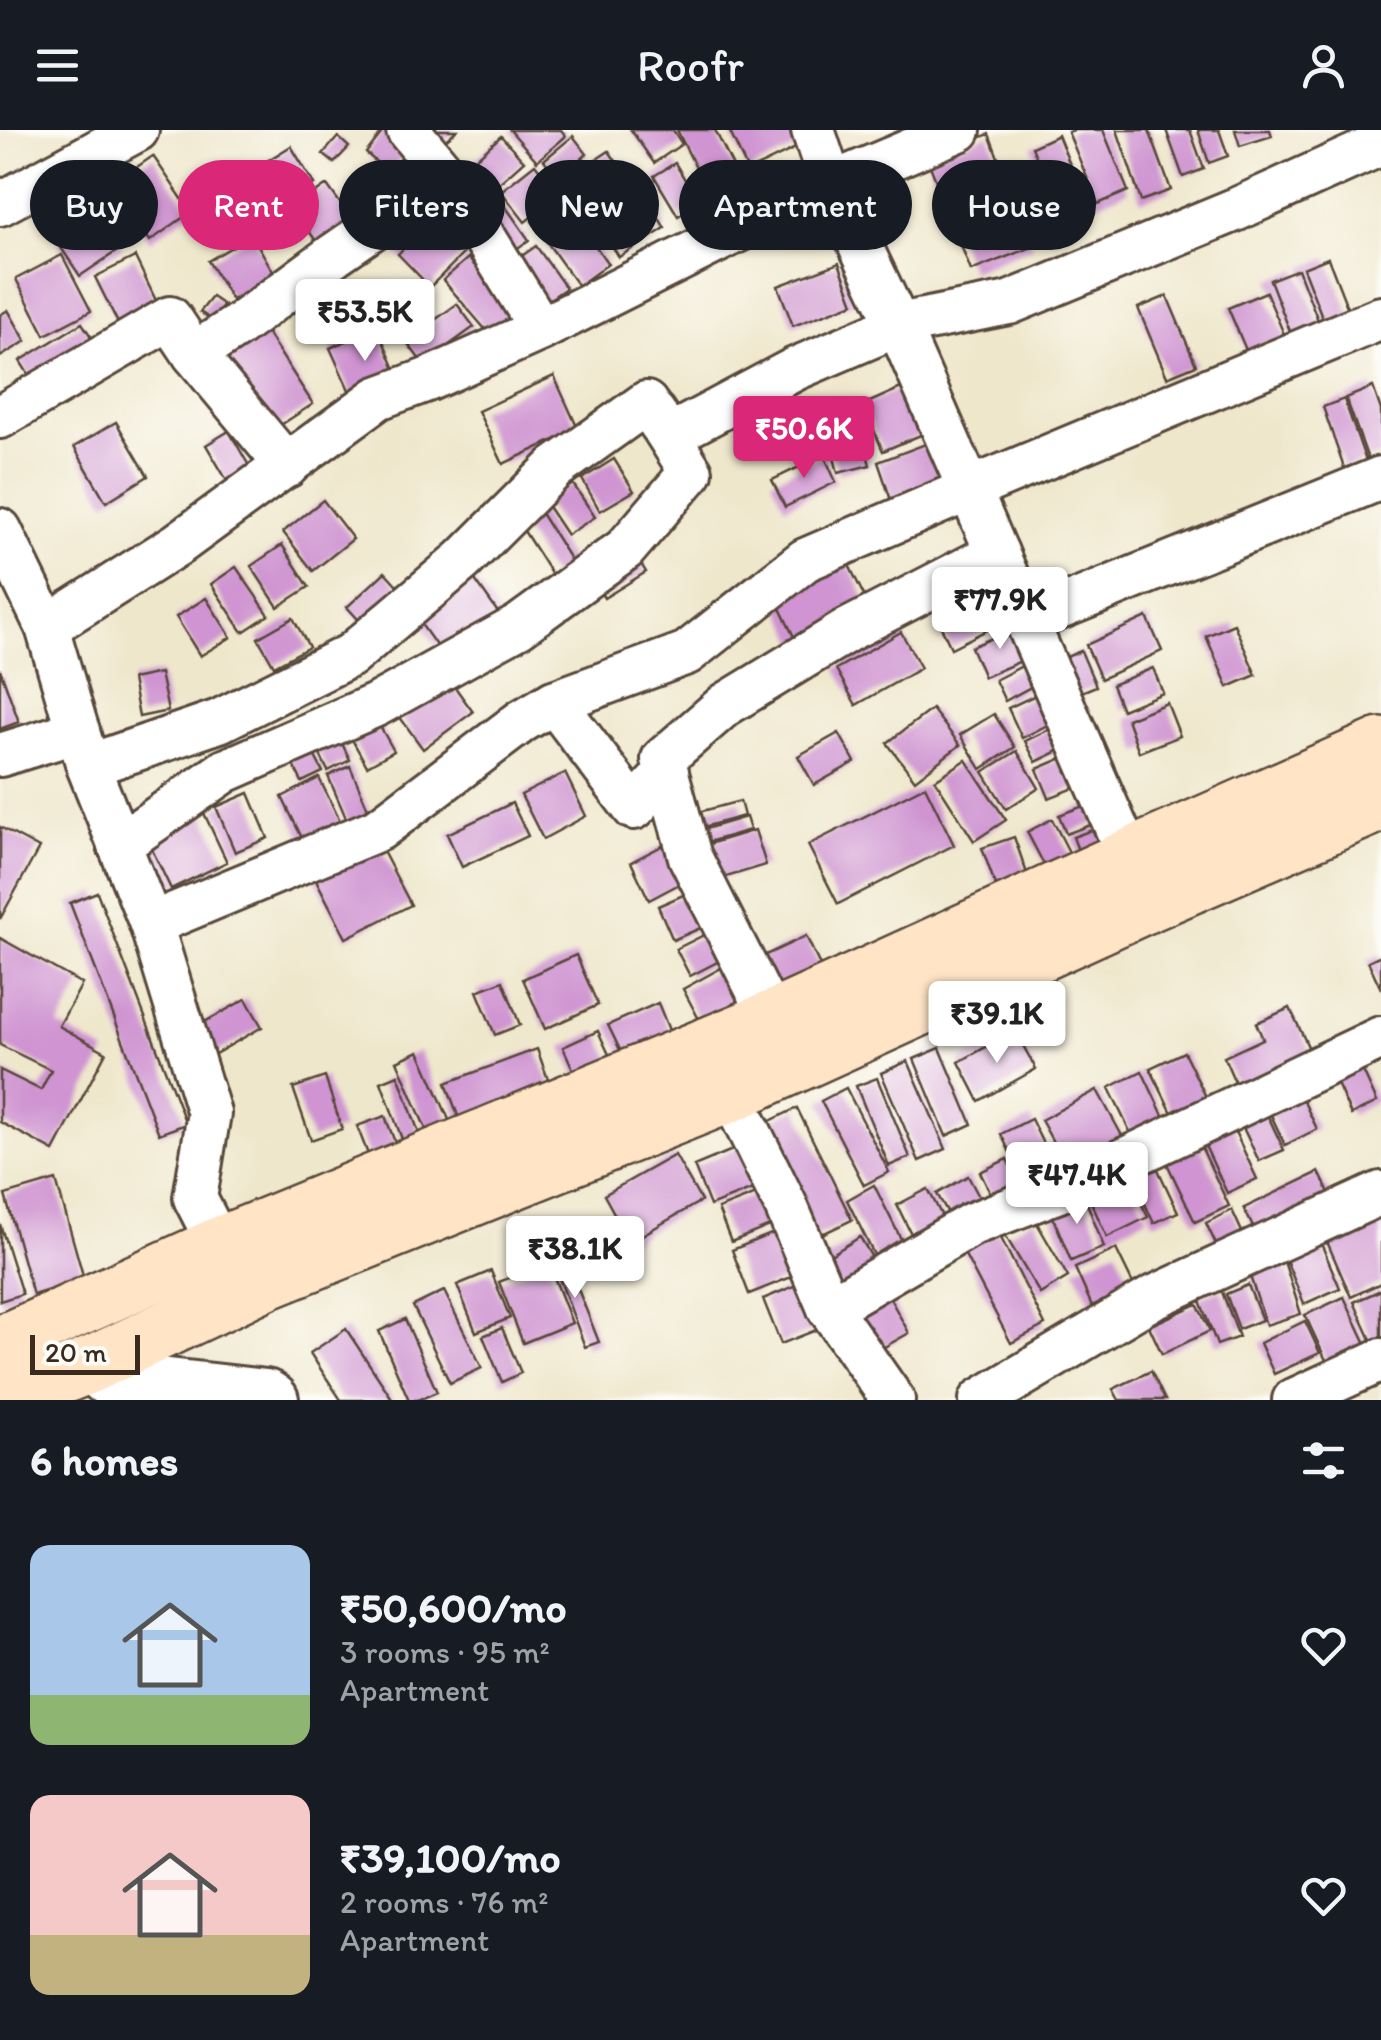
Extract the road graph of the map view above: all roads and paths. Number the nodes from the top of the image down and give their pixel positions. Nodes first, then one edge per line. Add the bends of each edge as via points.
1 (138, 130) edge
2 (408, 130) edge
3 (813, 130) edge
4 (958, 130) edge
5 (1381, 144) edge
6 (432, 160) edge
7 (824, 160) edge
8 (888, 160) edge
9 (0, 204) edge
10 (342, 250) edge
11 (491, 250) edge
12 (699, 250) edge
13 (863, 250) edge
14 (1381, 318) edge
15 (898, 324) junction
16 (540, 329) junction
17 (194, 354) junction
18 (0, 417) edge
19 (658, 420) junction
20 (287, 466) junction
21 (1381, 478) edge
22 (968, 490) junction
23 (0, 530) edge
24 (998, 553) junction
25 (1027, 620) junction
26 (47, 627) junction
27 (554, 702) junction
28 (1381, 746) edge
29 (83, 748) junction
30 (0, 755) edge
31 (667, 772) junction
32 (1381, 802) edge
33 (119, 845) junction
34 (1129, 857) junction
35 (151, 924) junction
36 (772, 1019) junction
37 (1381, 1038) edge
38 (731, 1094) junction
39 (1381, 1193) edge
40 (219, 1246) junction
41 (829, 1308) junction
42 (0, 1344) edge
43 (1381, 1360) edge
44 (105, 1381) edge
45 (4, 1400) edge
46 (272, 1400) edge
47 (893, 1400) edge
48 (981, 1400) edge
49 (1294, 1400) edge

1 - 9 street
2 - 6 street
3 - 7 street
4 - 8 street
5 - 15 street via 1009,302
10 - 17 street
11 - 16 street
12 - 16 street
13 - 15 street
14 - 22 street
15 - 19 street
15 - 22 street
16 - 20 street via 378,398
17 - 18 street via 170,318
17 - 20 street
19 - 29 street via 555,468 463,560 351,655 220,720
19 - 33 street via 691,472 625,549 519,626 376,705 225,772
20 - 26 street
21 - 25 street
22 - 24 street
22 - 27 street via 805,560 688,653
23 - 26 street
24 - 25 street
24 - 31 street via 848,630 725,705 662,759
25 - 34 street
26 - 29 street
27 - 31 street via 634,808
27 - 35 street via 379,829
28 - 34 main road
29 - 30 street
29 - 33 street
31 - 36 street via 690,857
32 - 38 main road
33 - 35 street
34 - 36 main road
35 - 40 street via 209,1114 195,1198
36 - 40 main road
37 - 41 street via 1056,1192 972,1224
38 - 41 street
38 - 44 main road via 268,1280
39 - 48 street via 1152,1298
40 - 42 main road
41 - 47 street
43 - 49 street
44 - 45 main road
44 - 46 street

